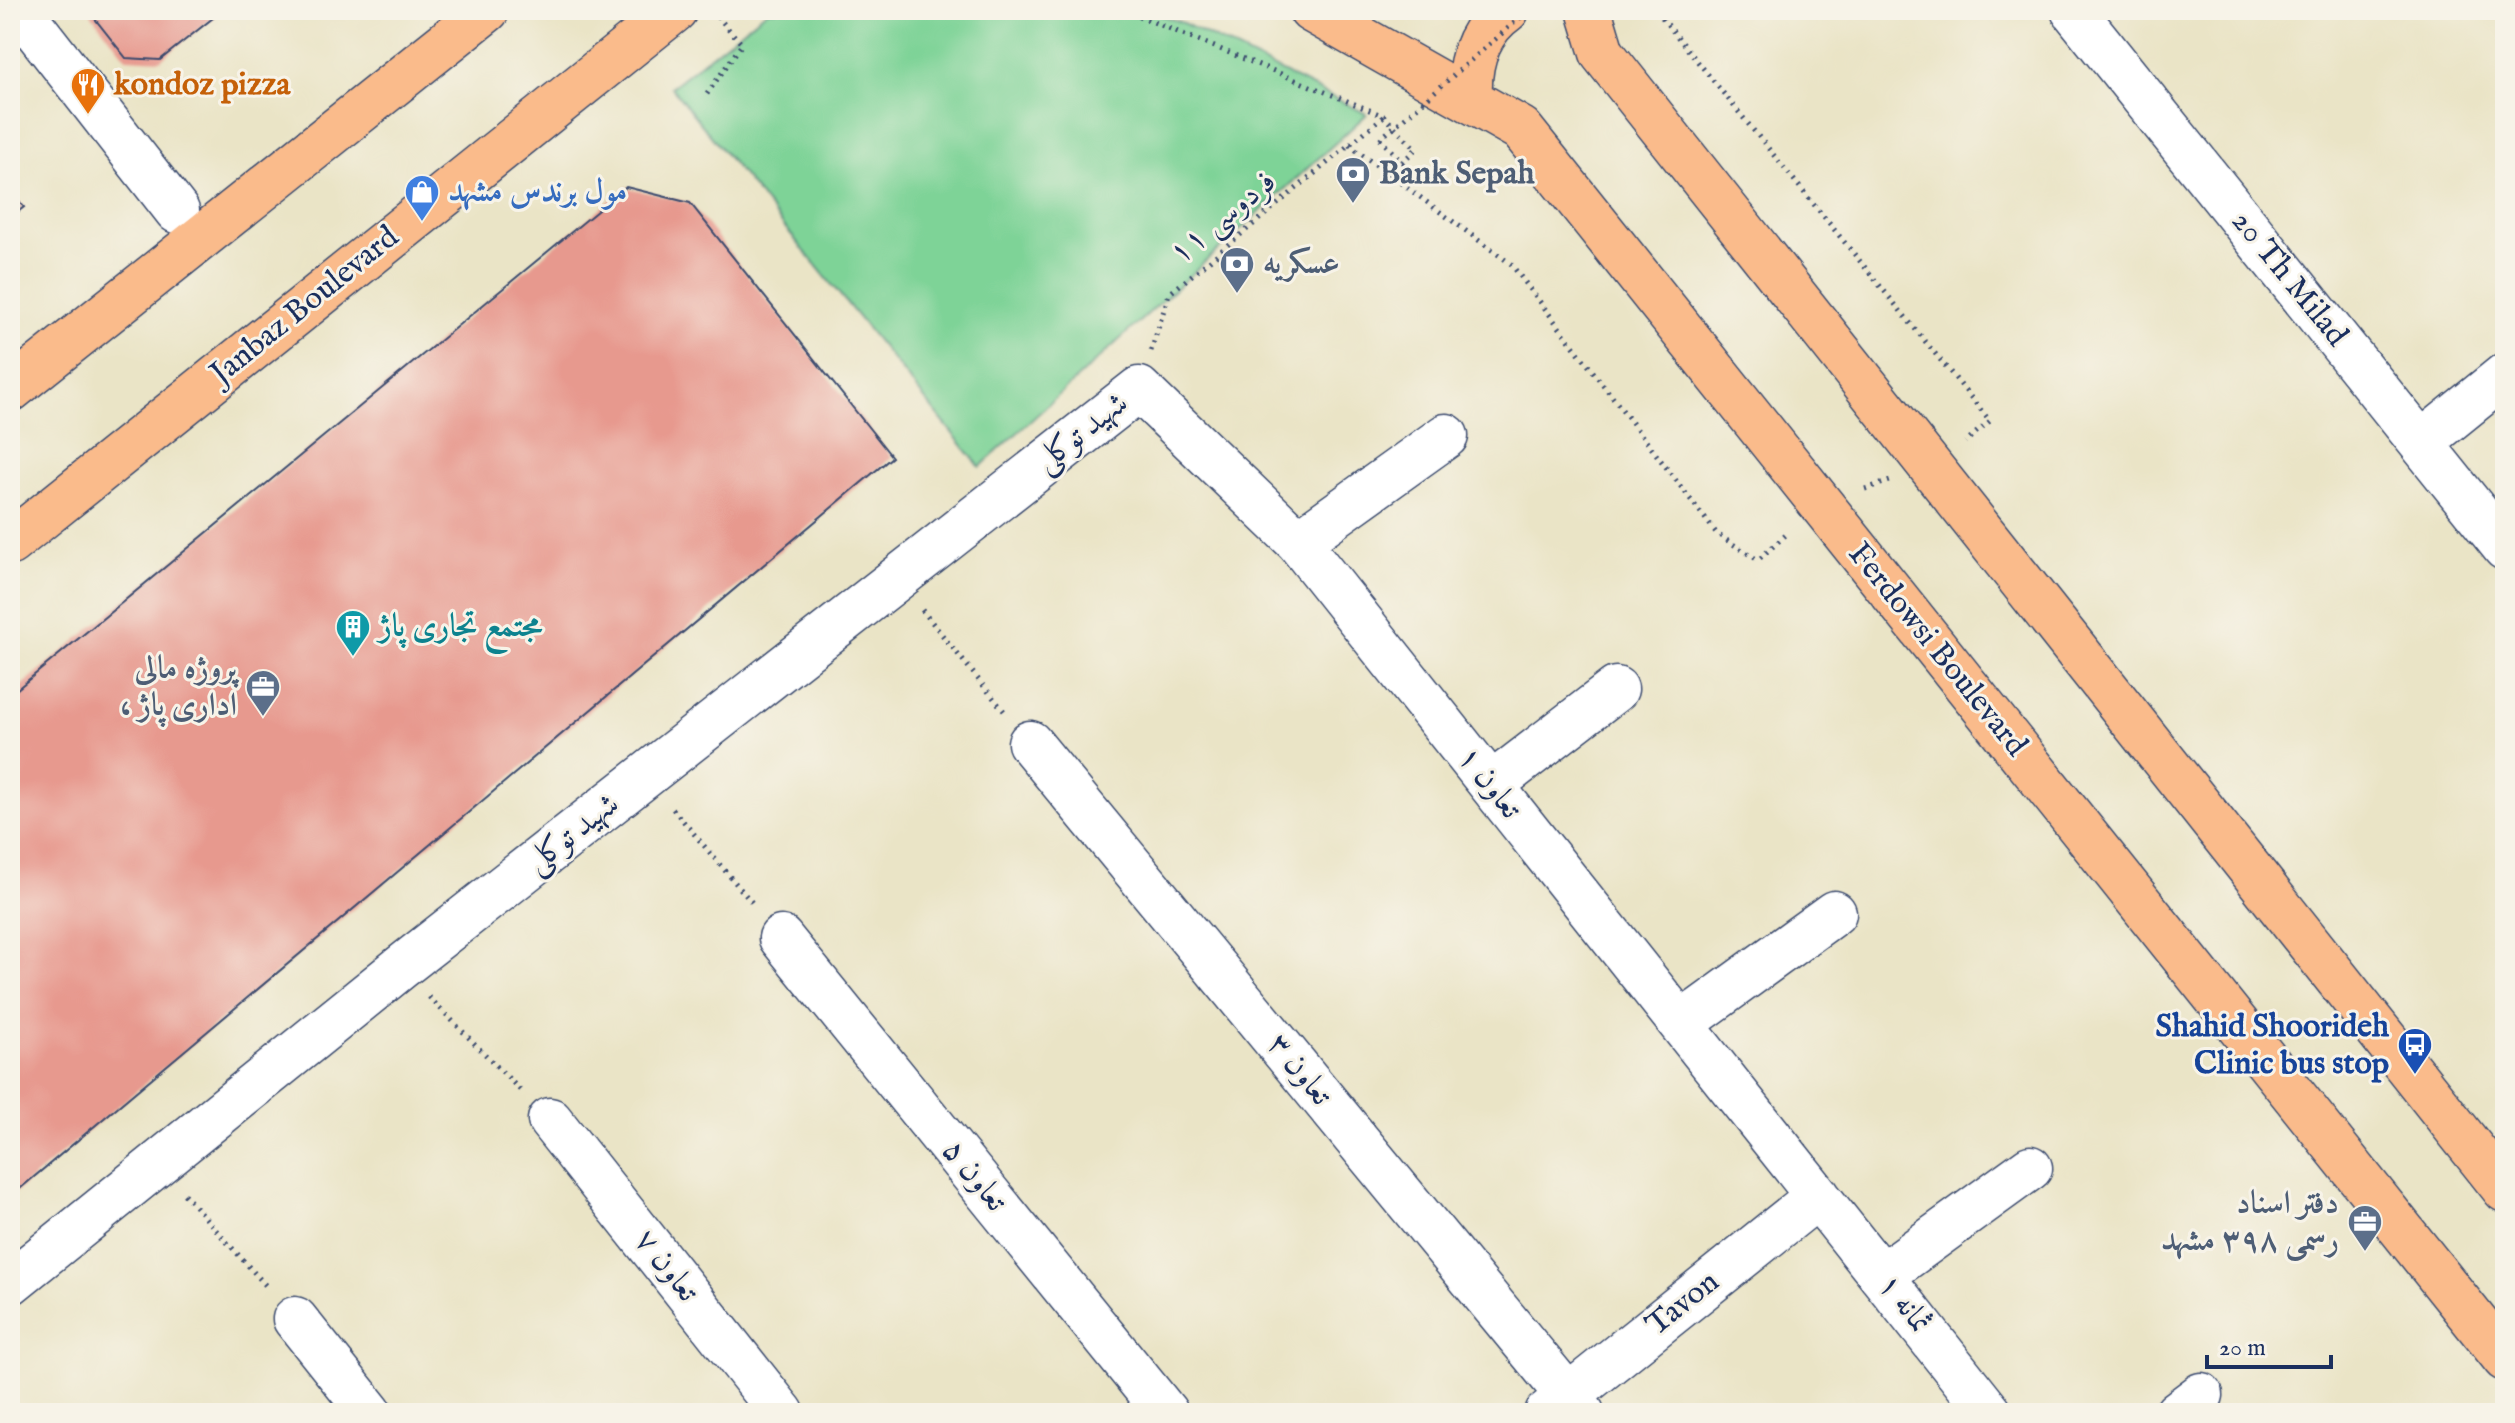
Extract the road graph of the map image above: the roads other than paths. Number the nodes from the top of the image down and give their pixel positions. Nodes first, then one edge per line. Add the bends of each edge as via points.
1 (20, 10) edge
2 (487, 10) edge
3 (675, 10) edge
4 (1311, 10) edge
5 (1507, 10) edge
6 (1589, 10) edge
7 (2073, 10) edge
8 (1470, 98) junction
9 (177, 211) dead end
10 (2505, 375) edge
11 (1139, 389) joint
12 (10, 390) edge
13 (1446, 436) dead end
14 (2421, 443) junction
15 (1298, 542) junction
16 (10, 543) edge
17 (2505, 548) edge
18 (1616, 689) dead end
19 (1030, 743) road end
20 (1491, 785) junction
21 (1834, 913) dead end
22 (781, 938) road end
23 (1681, 1024) junction
24 (550, 1120) road end
25 (2030, 1168) dead end
26 (2505, 1190) edge
27 (1818, 1196) junction
28 (1881, 1276) junction
29 (10, 1283) edge
30 (295, 1319) road end
31 (2505, 1359) edge
32 (1566, 1407) edge
33 (370, 1413) edge
34 (782, 1413) edge
35 (1166, 1413) edge
36 (1990, 1413) edge

1 - 9 street
2 - 12 main road
3 - 16 main road, Janbaz Boulevard
4 - 8 main road, Ferdowsi Boulevard
5 - 8 main road via 1484,32 1474,52
6 - 26 main road via 1602,53
7 - 14 street, 20 Th Milad
8 - 31 main road, Ferdowsi Boulevard via 1521,129
10 - 14 street
11 - 15 street, تعاون ۱
11 - 29 street, شهید توکلی via 400,968
13 - 15 street
14 - 17 street, 20 Th Milad
15 - 20 street, تعاون ۱
18 - 20 street
19 - 32 street, تعاون ۳
20 - 23 street, تعاون ۱
21 - 23 street
22 - 35 street, تعاون ۵
23 - 27 street, تعاون ۱
24 - 34 street, تعاون ۷
25 - 28 street
27 - 28 street, ثمانه ۱
27 - 32 street, Tavon
28 - 36 street, ثمانه ۱
30 - 33 street

